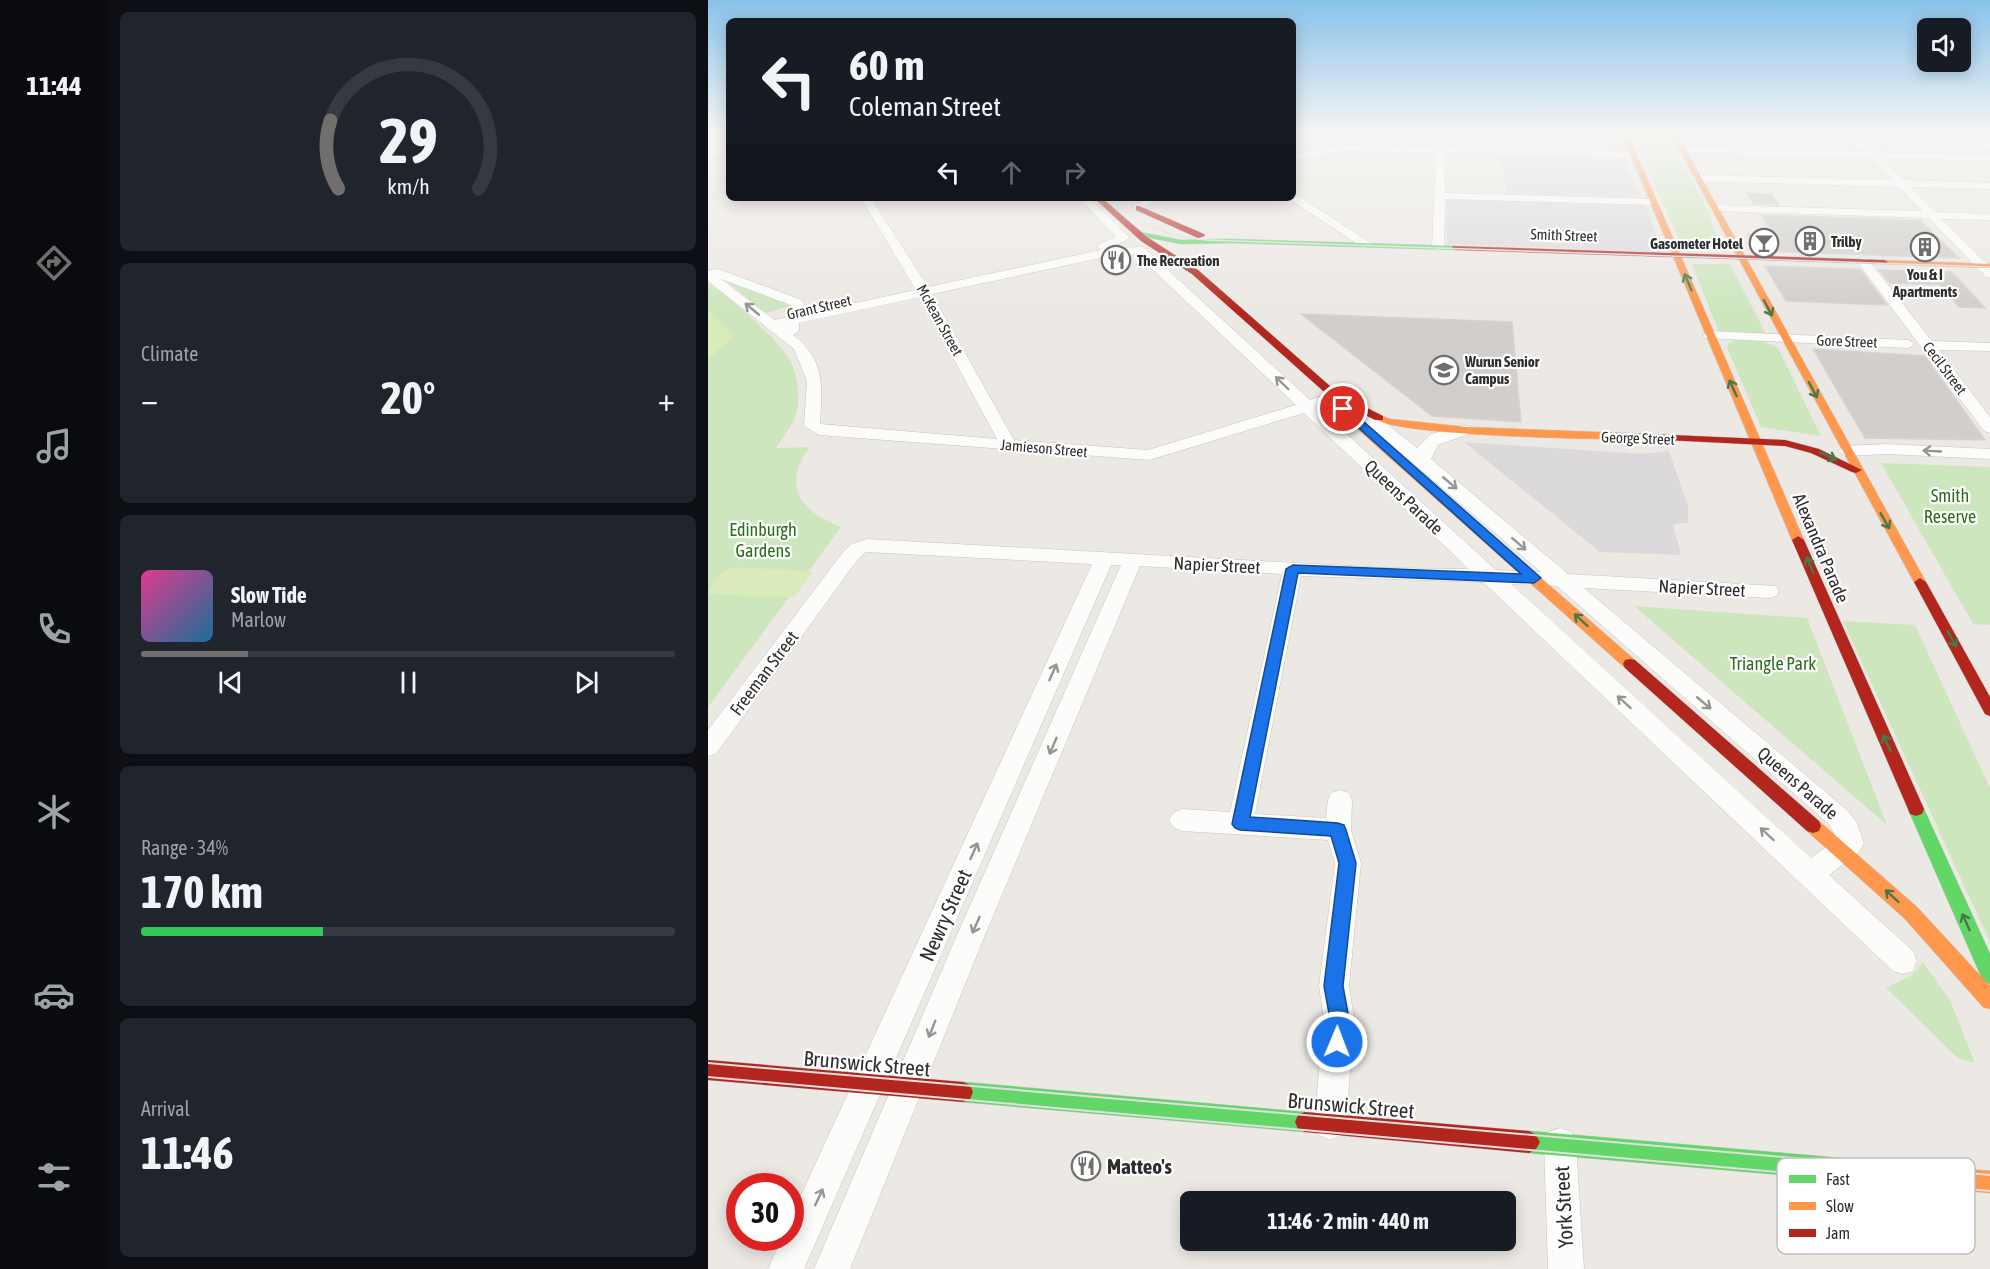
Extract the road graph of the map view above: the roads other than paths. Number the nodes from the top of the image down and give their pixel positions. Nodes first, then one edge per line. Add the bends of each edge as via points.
1 (1440, 191) edge
2 (1649, 191) edge
3 (1705, 191) edge
4 (1908, 191) edge
5 (1440, 196) junction
6 (1296, 199) edge
7 (868, 201) edge
8 (1087, 201) edge
9 (1100, 201) edge
10 (1654, 202) junction
11 (1138, 203) edge
12 (1715, 208) junction
13 (1931, 215) junction
14 (1990, 217) edge
15 (1167, 240) junction
16 (1230, 241) junction
17 (1125, 244) junction
18 (1368, 245) junction
19 (1438, 247) junction
20 (1677, 255) junction
21 (1741, 257) junction
22 (1863, 261) junction
23 (1987, 268) edge
24 (1195, 272) junction
25 (708, 273) edge
26 (922, 288) junction
27 (796, 315) junction
28 (770, 325) junction
29 (1710, 335) junction
30 (1785, 338) junction
31 (796, 343) junction
32 (1908, 344) dead end
33 (1928, 345) junction
34 (1990, 347) edge
35 (1345, 404) junction
36 (1310, 410) junction
37 (1415, 427) junction
38 (1990, 428) edge
39 (1466, 430) junction
40 (1399, 441) junction
41 (1756, 442) junction
42 (1009, 445) junction
43 (1846, 451) junction
44 (1990, 454) edge
45 (1417, 464) junction
46 (1856, 470) junction
47 (864, 550) joint
48 (1118, 560) junction
49 (1293, 569) junction
50 (1487, 576) junction
51 (1534, 578) junction
52 (1561, 580) junction
53 (1769, 591) dead end
54 (1634, 655) junction
55 (1594, 675) junction
56 (1990, 710) edge
57 (708, 747) edge
58 (1340, 800) dead end
59 (1182, 820) dead end
60 (1240, 824) junction
61 (1338, 830) junction
62 (1842, 852) junction
63 (1811, 873) junction
64 (1903, 961) dead end
65 (1990, 975) edge
66 (1990, 1000) edge
67 (708, 1070) edge
68 (870, 1084) junction
69 (908, 1088) junction
70 (1330, 1125) junction
71 (1560, 1144) junction
72 (1777, 1163) edge
73 (1975, 1181) edge
74 (1990, 1182) edge
75 (786, 1269) edge
76 (832, 1269) edge
77 (1566, 1269) edge

1 - 5 street
2 - 10 main road, Alexandra Parade
3 - 12 main road
4 - 13 street
5 - 10 street
5 - 19 street
6 - 18 street
7 - 26 street, McKean Street
8 - 17 street via 1123,237
9 - 17 main road, Queens Parade
10 - 20 main road, Alexandra Parade
11 - 15 main road, Queens Parade
11 - 16 main road via 1191,233
12 - 13 street
12 - 21 main road
13 - 14 street
13 - 23 street
15 - 16 main road, Smith Street
15 - 17 main road, Smith Street
15 - 24 main road, Queens Parade via 1196,266
16 - 18 main road, Smith Street
17 - 24 main road, Queens Parade
17 - 26 street, Grant Street
36 -> 17 street, Queens Parade via 1140,250
18 - 19 main road, Smith Street
19 - 20 main road, Smith Street
20 - 21 main road, Smith Street
29 -> 20 main road, Alexandra Parade
21 - 22 main road, Smith Street
21 -> 30 main road
22 - 23 main road, Smith Street
22 - 33 street, Cecil Street
24 - 35 main road, Queens Parade
25 - 27 street via 791,300 798,305
28 -> 25 street
26 - 27 street, Grant Street
26 - 42 street, McKean Street
27 - 28 street, Grant Street
27 - 31 street via 791,328
28 - 31 street
29 - 30 street, Gore Street
41 -> 29 main road, Alexandra Parade
30 - 32 street, Gore Street
30 -> 43 main road
31 - 42 street, Jamieson Street via 814,375 813,428
33 - 34 street
33 - 38 street, Cecil Street
35 - 36 street, Jamieson Street
35 - 37 main road, Queens Parade via 1388,422
35 - 40 street, Queens Parade
35 - 45 main road, Queens Parade
36 - 42 street, Jamieson Street via 1149,455
36 - 50 street, Queens Parade
37 - 39 main road, George Street
37 - 40 main road
39 - 41 main road, George Street
39 - 45 street via 1431,440
40 - 45 street, Queens Parade
41 -> 46 main road, George Street via 1808,448
65 -> 41 main road, Alexandra Parade
44 -> 43 street
43 - 46 main road
45 - 51 main road, Queens Parade
45 -> 52 street, Queens Parade
46 -> 56 main road
47 - 48 street, Napier Street
47 - 57 street, Freeman Street via 821,599
48 - 49 street, Napier Street
68 -> 48 street, Newry Street
48 -> 69 street, Newry Street
49 - 50 street, Napier Street
49 - 60 street
50 - 51 street, Napier Street
50 - 55 street, Queens Parade
51 - 52 street, Napier Street
54 -> 51 main road, Queens Parade
52 - 53 street, Napier Street
52 - 54 street, Queens Parade
54 - 55 street
54 - 62 street, Queens Parade via 1839,818 1851,837 1851,843
63 -> 55 street, Queens Parade
58 - 61 street
59 - 60 street
60 - 61 street
61 - 70 street via 1348,863 1334,986 1339,1019
62 - 63 street
66 -> 62 main road via 1911,913
63 - 64 street, Queens Parade
67 - 68 main road, Brunswick Street
68 - 69 main road, Brunswick Street
75 -> 68 street, Newry Street
69 - 70 main road, Brunswick Street
69 - 76 street, Newry Street
70 - 71 main road, Brunswick Street
71 - 72 main road, Brunswick Street
71 - 77 street, York Street
73 - 74 main road, Brunswick Street

